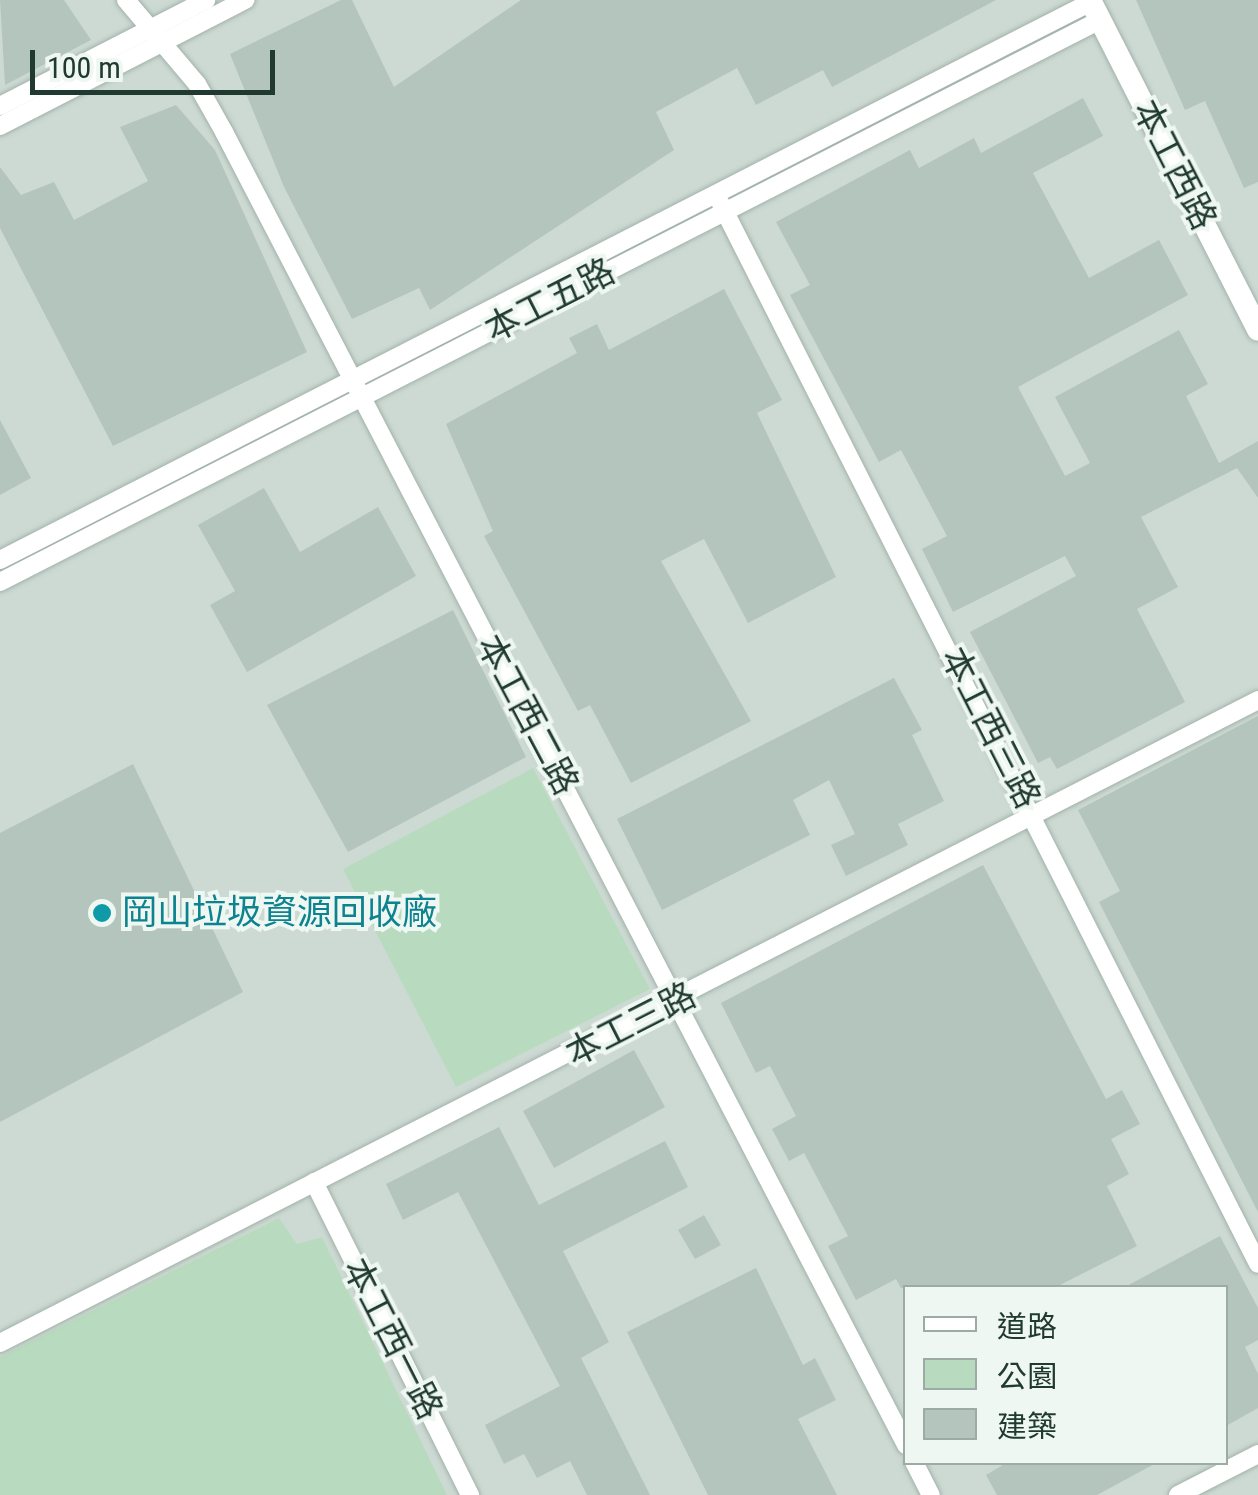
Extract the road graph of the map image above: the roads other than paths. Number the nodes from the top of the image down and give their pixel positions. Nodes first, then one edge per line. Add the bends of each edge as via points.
1 (126, 0) edge
2 (206, 0) edge
3 (245, 0) edge
4 (1093, 7) edge
5 (156, 36) junction
6 (0, 106) edge
7 (0, 126) edge
8 (720, 203) junction
9 (1258, 330) edge
10 (352, 380) junction
11 (361, 397) junction
12 (0, 560) edge
13 (0, 582) edge
14 (1258, 700) edge
15 (1034, 814) junction
16 (677, 1003) junction
17 (314, 1182) junction
18 (1258, 1264) edge
19 (0, 1343) edge
20 (903, 1439) edge
21 (1258, 1454) edge
22 (916, 1465) edge
23 (470, 1495) edge
24 (931, 1495) edge
25 (1178, 1495) edge

1 - 5 street, 本工西二路
2 - 5 street
3 - 5 street
4 - 8 street, 本工五路
4 - 9 street, 本工西路
5 - 6 street
5 - 7 street
5 - 10 street, 本工西二路 via 197,84
8 - 10 street, 本工五路
8 - 11 street, 本工五路
8 - 15 street, 本工西三路
10 - 11 street, 本工西二路
10 - 12 street, 本工五路
11 - 13 street, 本工五路
11 - 16 street, 本工西二路
14 - 15 street, 本工三路
15 - 16 street, 本工三路
15 - 18 street, 本工西三路
16 - 17 street, 本工三路
16 - 20 street, 本工西二路
17 - 19 street, 本工三路
17 - 23 street, 本工西一路
21 - 25 street
22 - 24 street

